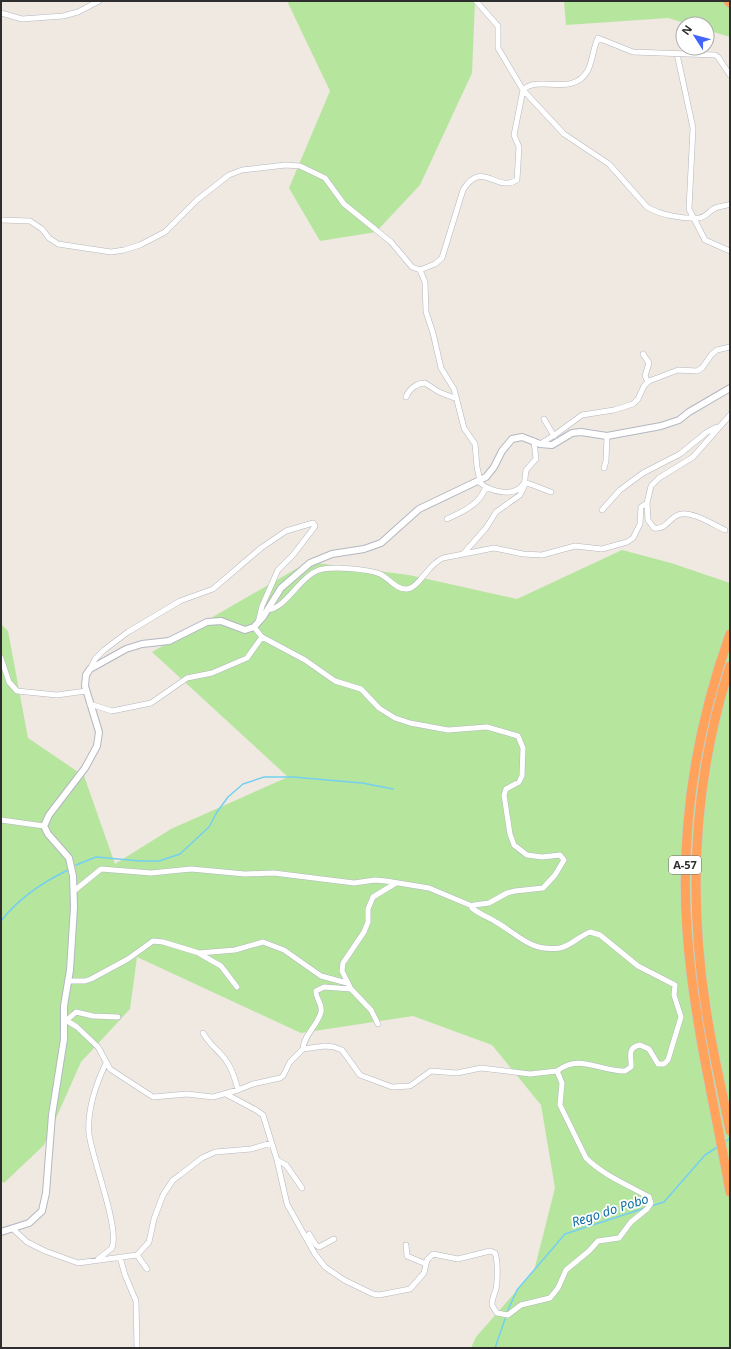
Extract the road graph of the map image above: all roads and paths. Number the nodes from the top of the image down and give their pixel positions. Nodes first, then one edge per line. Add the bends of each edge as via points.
1 (100, 1) edge
2 (476, 1) edge
3 (1, 13) edge
4 (675, 54) edge
5 (715, 55) edge
6 (677, 56) edge
7 (730, 75) edge
8 (523, 90) junction
9 (730, 204) edge
10 (693, 217) junction
11 (1, 220) edge
12 (730, 251) edge
13 (420, 270) junction
14 (730, 347) edge
15 (643, 354) dead end
16 (648, 382) junction
17 (730, 388) edge
18 (406, 397) dead end
19 (457, 399) junction
20 (730, 415) edge
21 (544, 419) dead end
22 (718, 426) junction
23 (554, 436) junction
24 (607, 436) junction
25 (537, 442) junction
26 (604, 468) dead end
27 (479, 481) junction
28 (524, 483) junction
29 (486, 487) junction
30 (551, 492) dead end
31 (647, 503) junction
32 (602, 510) dead end
33 (447, 519) dead end
34 (725, 530) dead end
35 (463, 554) junction
36 (267, 610) junction
37 (256, 625) junction
38 (730, 634) edge
39 (262, 637) junction
40 (1, 658) edge
41 (730, 666) edge
42 (90, 669) junction
43 (86, 691) junction
44 (90, 704) junction
45 (1, 820) edge
46 (44, 826) junction
47 (396, 883) junction
48 (74, 891) junction
49 (472, 906) junction
50 (199, 953) junction
51 (68, 981) junction
52 (347, 983) junction
53 (237, 987) dead end
54 (351, 989) junction
55 (118, 1016) dead end
56 (65, 1020) junction
57 (378, 1024) dead end
58 (202, 1033) dead end
59 (303, 1049) junction
60 (106, 1063) junction
61 (557, 1071) junction
62 (238, 1090) junction
63 (226, 1094) junction
64 (730, 1131) edge
65 (271, 1143) junction
66 (277, 1160) junction
67 (302, 1188) dead end
68 (729, 1188) edge
69 (294, 1216) junction
70 (13, 1229) junction
71 (1, 1232) edge
72 (334, 1239) dead end
73 (406, 1245) dead end
74 (137, 1255) junction
75 (120, 1257) junction
76 (98, 1260) junction
77 (426, 1264) junction
78 (147, 1269) dead end
79 (137, 1348) edge

1 - 3 street via 63,16 22,20
2 - 8 street via 498,26 498,48
4 - 8 street via 633,52 598,38 587,71 575,82 568,85 535,84
5 - 7 street
6 - 10 street via 692,128 689,203
8 - 10 street via 564,134 609,164 647,206 654,211
8 - 13 street via 514,135 519,147 517,180 500,182 475,176 468,181 442,258
9 - 10 street via 715,208 706,216
10 - 12 street via 705,240
11 - 13 street via 30,221 58,244 111,252 124,250 165,232 197,200 229,174 286,164 300,166 325,178 344,204 391,242 412,267
13 - 19 street via 425,282 426,312 441,368 452,384
14 - 16 street via 717,350 697,371 678,370
15 - 16 street via 649,363 645,376
16 - 23 street via 633,404 582,415
17 - 24 street via 670,424
18 - 19 street via 409,390 425,383
19 - 27 street via 462,422 476,446
20 - 22 street
21 - 23 street
22 - 31 street via 693,457 655,482 649,491
22 - 32 street via 680,454 643,473 620,490
23 - 25 street
24 - 25 street via 577,432 552,445
24 - 26 street
25 - 27 street via 522,437 512,439 490,473
25 - 28 street via 536,459 526,470
27 - 29 street
27 - 36 street via 419,509 381,544 332,554 310,563 281,588
28 - 29 street via 519,488 501,492
28 - 30 street
28 - 35 street via 520,495 496,512 486,528
29 - 33 street via 478,502
31 - 34 street via 648,520 654,528 663,528 678,514 689,513
31 - 35 street via 641,507 640,524 633,538 609,548 575,546 542,556 494,548
35 - 36 street via 436,561 414,586 408,589 401,589 380,574 358,570 322,570 312,574 293,590 280,606
36 - 37 street
37 - 39 street
37 - 42 street via 244,630 221,621 207,622 169,641 126,649
37 - 42 street via 278,570 313,529 313,523 286,531 261,548 213,589 180,601 128,632 104,650
38 - 68 highway, A-57 via 698,746 690,803 685,870 691,974
39 - 44 street via 247,658 212,673 187,678 152,703 112,711
39 - 49 street via 305,660 335,681 356,686 379,708 401,721 448,730 487,726 521,739 522,776 519,782 506,789 504,795 514,845 527,855 560,855 564,860 543,888 507,893 488,903
40 - 43 street via 10,682 17,690 57,695
41 - 64 highway, A-57 via 715,718 701,793 695,906 701,974 712,1046
42 - 43 street via 85,680
43 - 44 street
44 - 46 street via 99,732 96,750 86,768 49,815
45 - 46 street
46 - 48 street via 69,858
47 - 48 street via 375,880 336,882 317,877 274,873 245,874 191,869 139,873 101,869
47 - 49 street via 429,888
47 - 52 street via 377,893 370,903 368,922 342,967
48 - 51 street
49 - 61 street via 522,941 539,947 559,948 586,934 596,933 638,966 675,985 674,995 681,1017 668,1060 664,1064 658,1064 649,1049 640,1045 633,1047 630,1053 631,1064 628,1070 602,1069 578,1062 568,1064
50 - 51 street via 153,941 128,959 91,979 80,982
50 - 52 street via 234,950 263,942 284,950 321,976
50 - 53 street via 221,966
51 - 56 street via 64,1006
52 - 54 street
54 - 57 street via 371,1010
54 - 59 street via 318,989 316,994 321,1002 322,1011
55 - 56 street via 93,1016 80,1012 73,1013
56 - 60 street via 77,1027 98,1048
56 - 70 street via 52,1115 44,1203 42,1211 34,1220
58 - 62 street via 230,1067
59 - 61 street via 330,1046 339,1049 360,1075 394,1087 410,1086 427,1072 434,1070 457,1073 481,1068 530,1074
59 - 62 street via 290,1062 282,1077
60 - 63 street via 116,1074 155,1098 187,1094 213,1097
60 - 76 street via 94,1095 89,1123 114,1241 110,1251
61 - 77 street via 562,1083 560,1105 586,1158 649,1196 650,1206 631,1222 619,1238 598,1241 570,1265 562,1275 554,1295 521,1305 508,1315 497,1313 492,1305 492,1297 496,1292 497,1262 493,1252 486,1251 458,1259 433,1254
62 - 63 street
63 - 65 street via 263,1115
65 - 66 street
65 - 74 street via 251,1149 208,1154 176,1177 163,1195 149,1242
66 - 67 street via 286,1165
66 - 69 street via 285,1197
69 - 72 street via 303,1224 317,1246 322,1247
69 - 77 street via 325,1267 344,1280 373,1294 410,1289 424,1272
70 - 71 street
70 - 76 street via 27,1242 62,1259 78,1262
73 - 77 street via 407,1256
74 - 75 street
74 - 78 street
75 - 76 street
75 - 79 street via 136,1301

